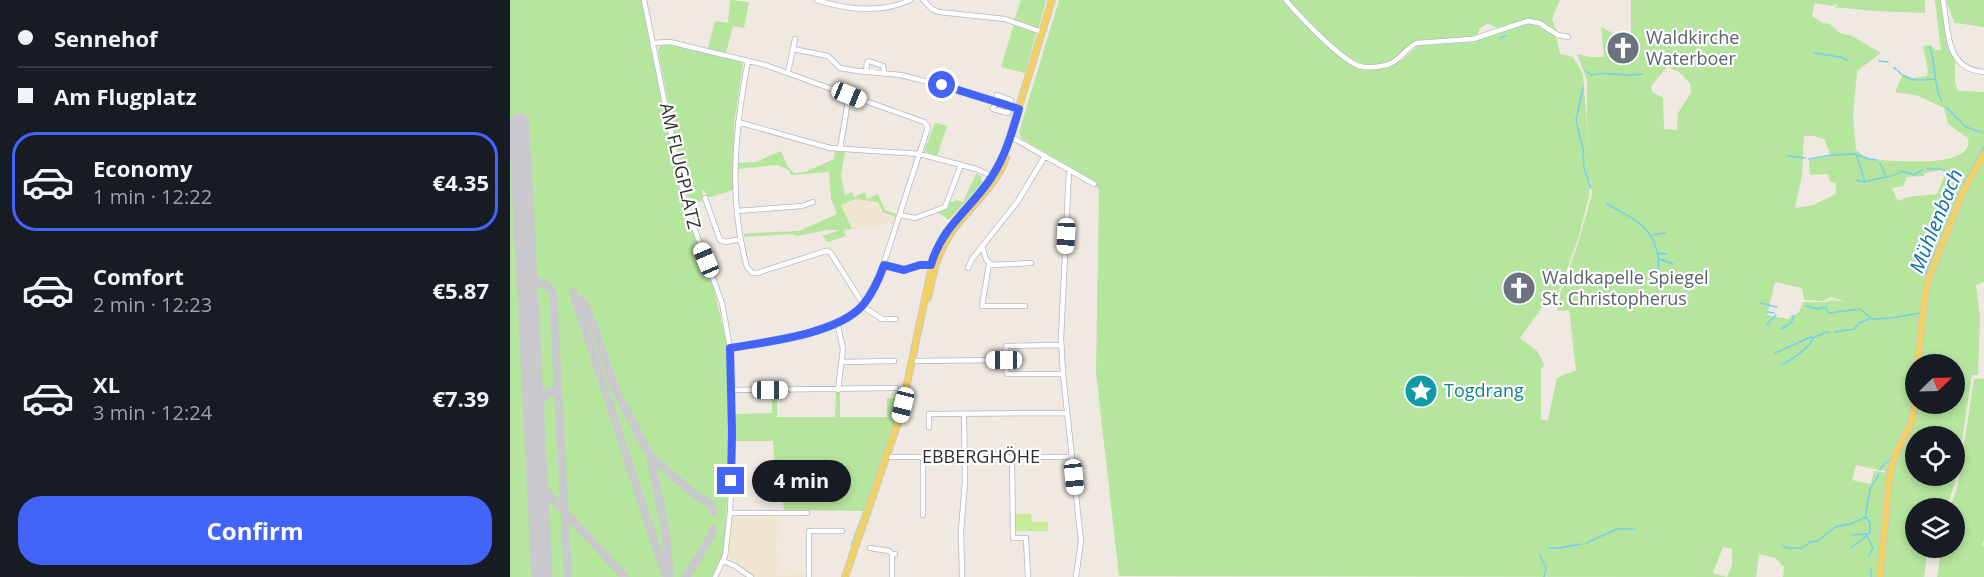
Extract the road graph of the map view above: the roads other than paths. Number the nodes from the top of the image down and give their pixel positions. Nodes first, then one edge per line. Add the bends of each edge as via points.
1 (644, 0) edge
2 (817, 0) edge
3 (846, 0) edge
4 (910, 0) edge
5 (923, 0) edge
6 (1054, 0) edge
7 (1286, 0) edge
8 (1943, 0) edge
9 (845, 7) junction
10 (1042, 32) junction
11 (1568, 36) dead end
12 (795, 39) dead end
13 (653, 43) junction
14 (793, 49) junction
15 (748, 61) junction
16 (788, 72) junction
17 (866, 72) junction
18 (884, 72) junction
19 (1984, 72) edge
20 (849, 95) junction
21 (1019, 109) junction
22 (738, 122) junction
23 (1013, 138) junction
24 (840, 149) junction
25 (920, 154) junction
26 (1984, 154) edge
27 (1045, 156) junction
28 (961, 165) junction
29 (1070, 171) junction
30 (994, 178) junction
31 (1094, 184) dead end
32 (705, 198) dead end
33 (813, 202) dead end
34 (738, 211) junction
35 (900, 215) junction
36 (741, 239) junction
37 (982, 246) junction
38 (1031, 263) dead end
39 (989, 264) junction
40 (884, 265) junction
41 (933, 266) junction
42 (968, 268) dead end
43 (863, 305) junction
44 (1025, 306) dead end
45 (896, 319) dead end
46 (837, 322) junction
47 (1061, 345) junction
48 (730, 348) junction
49 (1919, 354) edge
50 (1004, 360) junction
51 (916, 361) junction
52 (842, 362) junction
53 (894, 362) dead end
54 (1063, 374) junction
55 (896, 388) dead end
56 (732, 390) junction
57 (838, 390) junction
58 (1067, 413) junction
59 (964, 414) junction
60 (1913, 414) edge
61 (929, 428) dead end
62 (891, 457) junction
63 (923, 457) junction
64 (964, 457) junction
65 (1012, 457) junction
66 (1072, 457) junction
67 (730, 513) junction
68 (807, 513) dead end
69 (923, 515) dead end
70 (842, 531) dead end
71 (870, 548) dead end
72 (723, 561) junction
73 (715, 577) edge
74 (751, 577) edge
75 (809, 577) edge
76 (847, 577) edge
77 (892, 577) edge
78 (962, 577) edge
79 (1028, 577) edge
80 (1076, 577) edge
81 (1880, 577) edge

1 - 13 street, AM FLUGPLATZ
2 - 9 street
3 - 9 street
4 - 9 street via 887,8
5 - 10 street via 939,12 1005,19
6 - 10 main road
6 - 23 main road
7 - 11 street via 1349,60 1369,67 1396,61 1413,45 1473,39 1528,21
8 - 19 street via 1954,52 1967,68
10 - 21 main road
12 - 14 street
13 - 15 street via 670,42
13 - 48 street, AM FLUGPLATZ via 685,203 719,294
14 - 16 street
14 - 17 street via 828,56 840,68
15 - 16 street
15 - 22 street
16 - 20 street
17 - 18 street
17 - 18 street via 869,61 883,66
18 - 21 street
20 - 24 street
20 - 25 street via 924,122 928,131
21 - 30 main road
22 - 24 street
22 - 34 street
23 - 27 street
23 - 30 main road
24 - 25 street
25 - 28 street
25 - 35 street
26 - 49 main road via 1963,192 1928,280
27 - 29 street
27 - 37 street via 1018,201
28 - 30 street
28 - 35 street via 945,207 915,218
29 - 31 street
29 - 47 street
30 - 41 main road via 945,233
32 - 36 street via 720,240
33 - 34 street
34 - 36 street
35 - 40 street
36 - 43 street via 746,265 752,273 830,252
37 - 39 street
37 - 42 street
38 - 39 street
39 - 44 street via 982,306
40 - 41 street via 904,270
40 - 43 street
41 - 51 main road
41 - 76 main road via 900,417
43 - 45 street via 882,319
43 - 46 street
46 - 48 street via 798,336
46 - 52 street
47 - 50 street via 1006,346
47 - 54 street
48 - 56 street, AM FLUGPLATZ
50 - 51 street
50 - 54 street via 1007,374
51 - 62 main road
52 - 53 street
52 - 57 street
54 - 58 street
55 - 57 street
56 - 57 street
56 - 67 street, AM FLUGPLATZ
58 - 59 street
58 - 66 street
59 - 61 street via 929,414
59 - 64 street
60 - 81 main road via 1890,473
62 - 63 street, EBBERGHÖHE
62 - 76 main road
63 - 64 street, EBBERGHÖHE
63 - 69 street
64 - 65 street, EBBERGHÖHE
64 - 78 street
65 - 66 street, EBBERGHÖHE
65 - 79 street via 1013,538 1026,538
66 - 80 street via 1081,541
67 - 68 street
67 - 72 street, AM FLUGPLATZ
70 - 75 street via 809,531
71 - 77 street via 894,554
72 - 73 street, AM FLUGPLATZ
72 - 74 street

